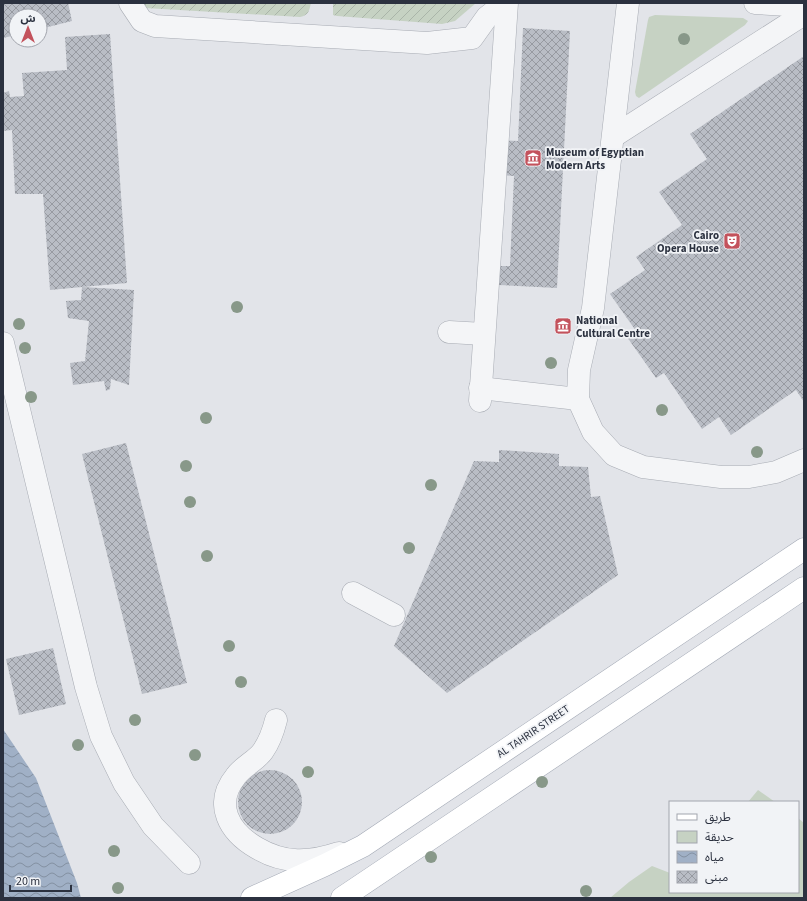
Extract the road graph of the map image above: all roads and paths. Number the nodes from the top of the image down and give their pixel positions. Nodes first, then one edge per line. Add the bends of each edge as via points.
1 (130, 3) edge
2 (506, 3) edge
3 (628, 3) edge
4 (755, 3) edge
5 (804, 6) edge
6 (804, 14) edge
7 (614, 136) junction
8 (449, 332) dead end
9 (484, 334) junction
10 (3, 343) edge
11 (578, 399) junction
12 (804, 460) edge
13 (804, 549) edge
14 (804, 588) edge
15 (353, 593) dead end
16 (394, 615) dead end
17 (276, 720) dead end
18 (363, 846) junction
19 (189, 863) dead end
20 (252, 898) edge
21 (342, 898) edge

1 - 2 lane via 142,21 155,26 427,43 472,38 487,17
2 - 9 lane
3 - 7 lane
4 - 5 lane
6 - 7 lane
7 - 11 lane via 593,308 579,370
8 - 9 lane
9 - 11 lane via 480,395
10 - 19 lane via 86,687 101,736 124,783 153,826
11 - 12 lane via 594,432 614,455 643,467 721,477 749,477 776,472
13 - 18 main road, AL TAHRIR STREET
14 - 21 main road
15 - 16 lane
17 - 18 lane via 271,737 262,752 237,774 228,787 224,803 226,818 246,842 272,857 302,862
18 - 20 main road, AL TAHRIR STREET

